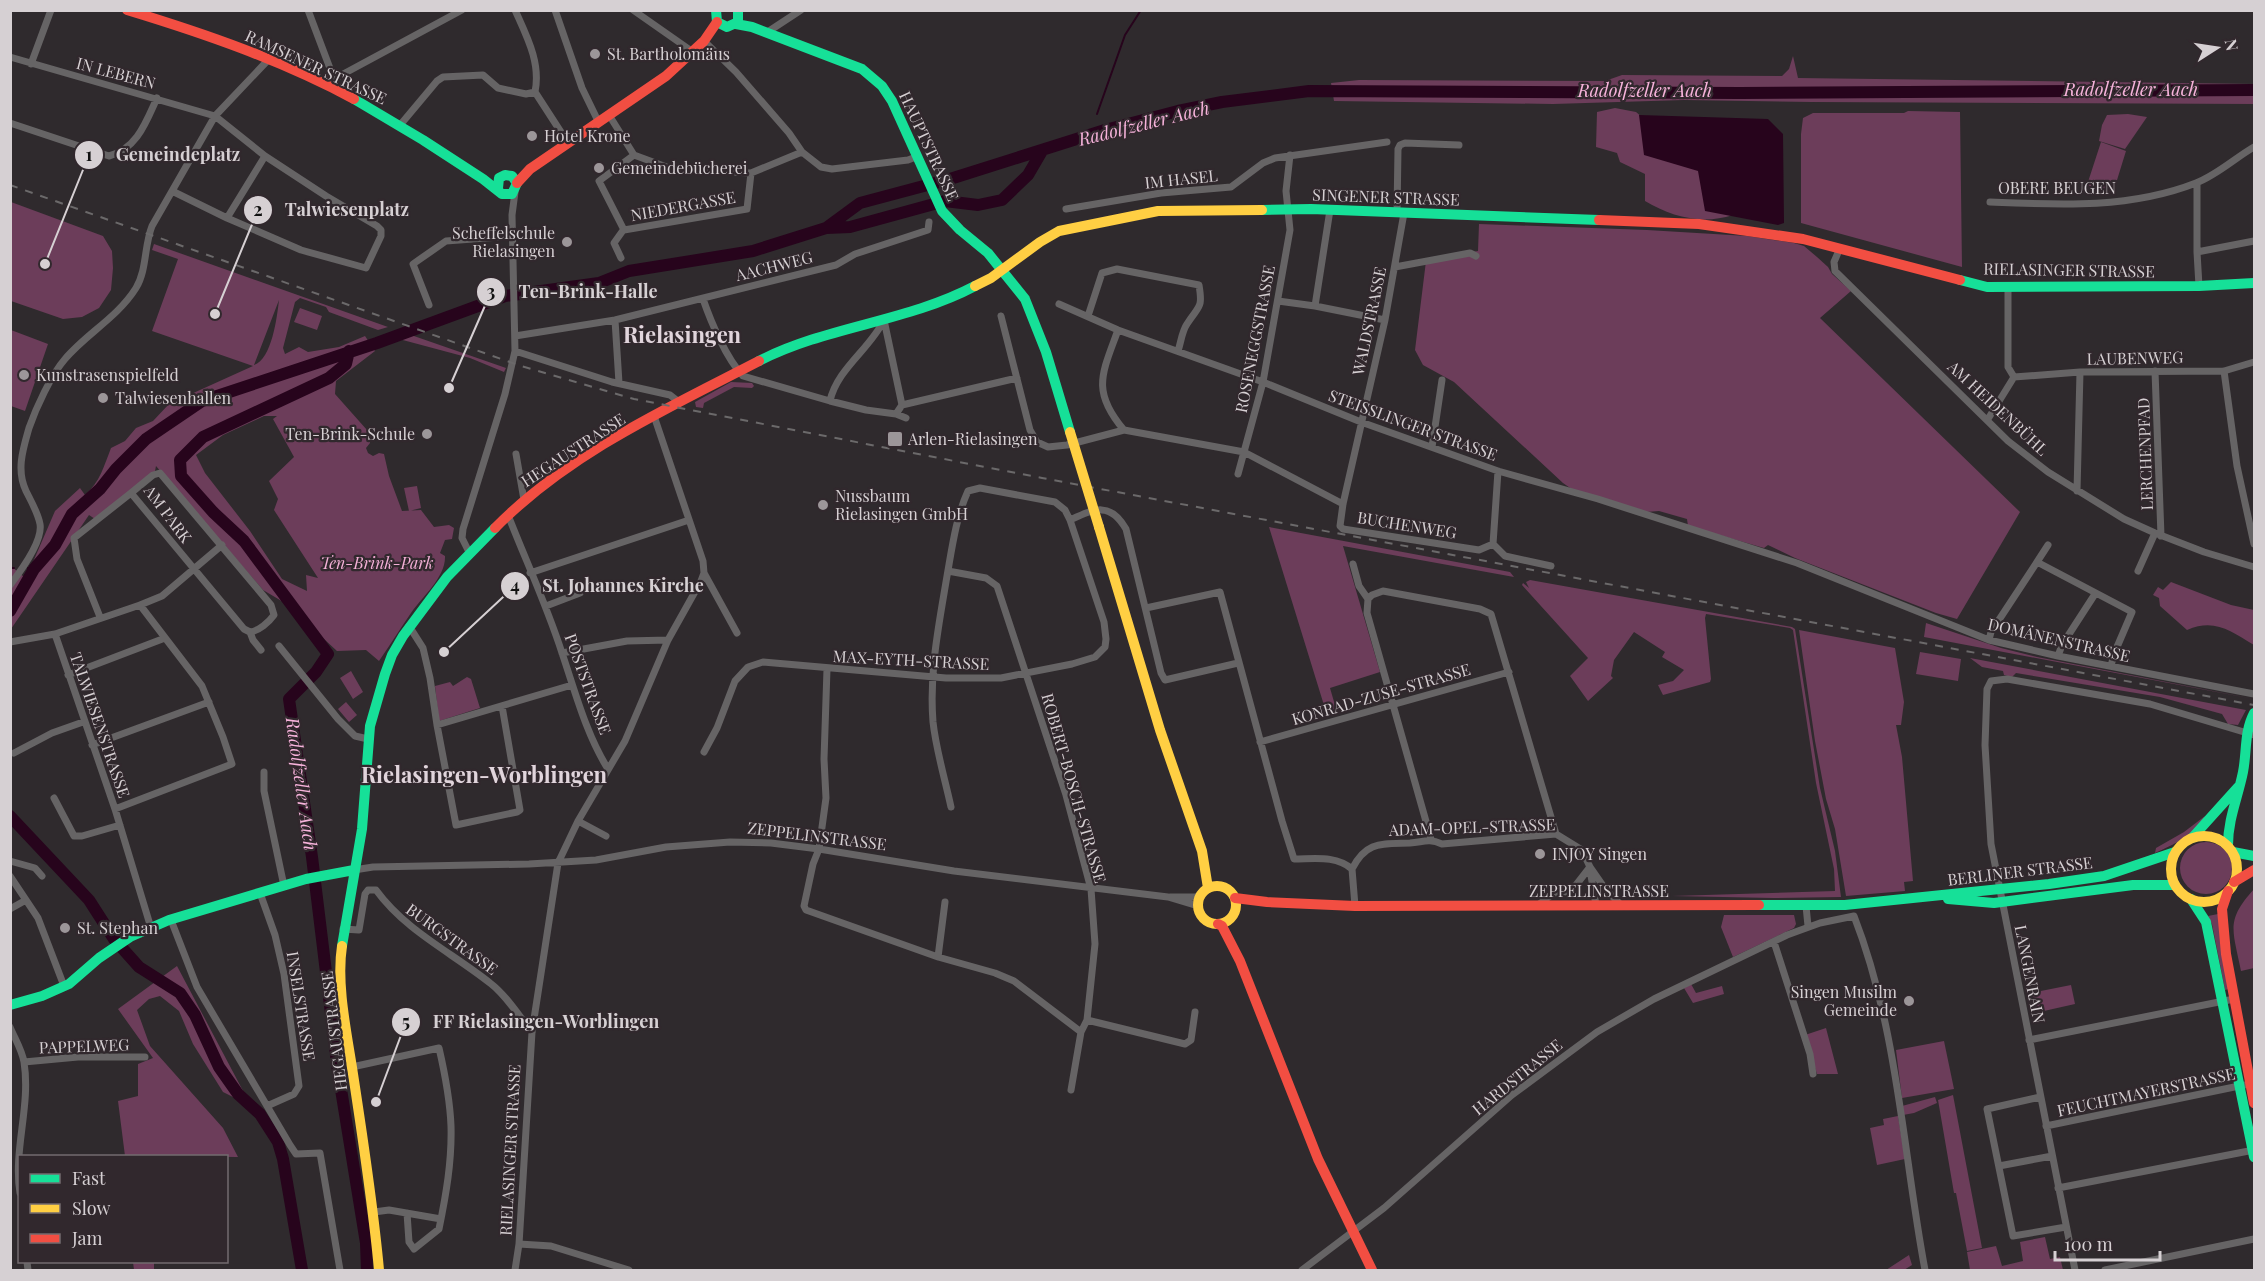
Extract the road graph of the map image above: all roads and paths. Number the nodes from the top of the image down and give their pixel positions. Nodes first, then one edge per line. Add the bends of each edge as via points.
1 (51, 10) edge
2 (127, 10) edge
3 (308, 10) edge
4 (462, 10) edge
5 (515, 10) edge
6 (555, 10) edge
7 (633, 10) edge
8 (801, 10) edge
9 (729, 18) edge
10 (766, 33) junction
11 (707, 38) junction
12 (693, 52) junction
13 (10, 57) edge
14 (269, 59) junction
15 (31, 64) junction
16 (331, 82) junction
17 (535, 92) junction
18 (157, 98) junction
19 (609, 115) junction
20 (215, 116) junction
21 (10, 123) edge
22 (598, 123) junction
23 (401, 124) junction
24 (1387, 142) dead end
25 (568, 143) junction
26 (1459, 145) dead end
27 (2254, 147) edge
28 (802, 152) junction
29 (1290, 154) junction
30 (634, 155) junction
31 (265, 156) junction
32 (916, 157) junction
33 (751, 172) junction
34 (2197, 183) junction
35 (508, 185) junction
36 (172, 191) junction
37 (1990, 202) dead end
38 (1287, 208) junction
39 (1065, 209) dead end
40 (1330, 210) junction
41 (1401, 213) junction
42 (227, 219) junction
43 (929, 222) dead end
44 (624, 229) junction
45 (1781, 234) joint
46 (513, 236) junction
47 (2254, 241) edge
48 (1840, 248) junction
49 (2197, 252) junction
50 (1476, 256) dead end
51 (621, 258) dead end
52 (1395, 267) junction
53 (1003, 269) junction
54 (2254, 283) edge
55 (2199, 286) junction
56 (2008, 288) junction
57 (704, 299) junction
58 (1278, 301) junction
59 (1059, 304) dead end
60 (429, 305) dead end
61 (1315, 306) junction
62 (1001, 316) dead end
63 (1088, 316) junction
64 (615, 320) junction
65 (884, 320) junction
66 (1385, 320) junction
67 (1119, 330) junction
68 (515, 336) junction
69 (515, 351) junction
70 (1178, 351) junction
71 (2254, 362) edge
72 (2155, 371) junction
73 (2224, 371) junction
74 (739, 372) junction
75 (2080, 372) junction
76 (2014, 377) junction
77 (1017, 378) junction
78 (1442, 380) dead end
79 (1263, 382) junction
80 (619, 383) junction
81 (830, 401) junction
82 (679, 402) junction
83 (902, 405) junction
84 (896, 414) junction
85 (654, 416) junction
86 (906, 418) dead end
87 (1988, 419) junction
88 (1361, 422) junction
89 (1124, 430) junction
90 (1432, 447) junction
91 (1244, 452) junction
92 (516, 454) dead end
93 (1498, 471) junction
94 (1238, 474) dead end
95 (2077, 491) junction
96 (130, 492) junction
97 (524, 500) junction
98 (1343, 504) junction
99 (508, 515) junction
100 (688, 520) junction
101 (1070, 520) junction
102 (2158, 535) junction
103 (1492, 544) junction
104 (2254, 544) edge
105 (222, 545) junction
106 (2048, 545) dead end
107 (469, 552) junction
108 (1764, 553) joint
109 (2037, 562) junction
110 (1353, 564) dead end
111 (1551, 566) dead end
112 (2254, 567) edge
113 (194, 569) junction
114 (948, 571) junction
115 (2138, 571) dead end
116 (530, 573) junction
117 (704, 573) junction
118 (14, 576) edge
119 (10, 585) edge
120 (580, 593) dead end
121 (2095, 594) junction
122 (1368, 599) junction
123 (140, 605) junction
124 (546, 606) junction
125 (1146, 608) junction
126 (100, 617) junction
127 (409, 626) junction
128 (250, 632) junction
129 (737, 633) dead end
130 (55, 634) junction
131 (165, 638) junction
132 (668, 640) junction
133 (1989, 640) junction
134 (10, 642) edge
135 (279, 645) dead end
136 (261, 650) dead end
137 (562, 653) junction
138 (2058, 656) junction
139 (1238, 663) junction
140 (2111, 666) junction
141 (827, 669) junction
142 (1509, 672) junction
143 (1026, 673) junction
144 (68, 675) junction
145 (933, 676) junction
146 (572, 685) junction
147 (2254, 694) edge
148 (209, 702) junction
149 (1393, 705) junction
150 (502, 706) junction
151 (2254, 713) edge
152 (83, 722) junction
153 (437, 725) junction
154 (2251, 733) edge
155 (368, 740) junction
156 (1260, 742) junction
157 (92, 745) junction
158 (28, 746) junction
159 (704, 752) dead end
160 (14, 753) dead end
161 (32, 753) dead end
162 (608, 769) junction
163 (264, 772) dead end
164 (2238, 787) junction
165 (54, 798) dead end
166 (951, 807) dead end
167 (115, 809) junction
168 (578, 821) junction
169 (120, 825) junction
170 (1556, 834) junction
171 (606, 836) dead end
172 (2192, 838) junction
173 (1431, 839) junction
174 (819, 849) junction
175 (2231, 849) junction
176 (1202, 851) junction
177 (2175, 852) junction
178 (2254, 856) edge
179 (10, 861) edge
180 (558, 863) junction
181 (1590, 867) junction
182 (1352, 869) junction
183 (354, 870) junction
184 (2254, 870) edge
185 (10, 876) edge
186 (42, 876) dead end
187 (2175, 885) junction
188 (284, 886) junction
189 (1223, 886) junction
190 (2231, 887) junction
191 (1091, 889) junction
192 (1999, 889) junction
193 (260, 893) junction
194 (1202, 896) junction
195 (1168, 897) junction
196 (1931, 897) junction
197 (26, 900) junction
198 (2191, 900) junction
199 (945, 902) dead end
200 (2002, 902) junction
201 (1235, 903) junction
202 (1596, 905) junction
203 (1355, 906) junction
204 (1536, 906) junction
205 (1622, 906) junction
206 (1806, 906) junction
207 (10, 909) edge
208 (1230, 919) junction
209 (171, 920) junction
210 (1218, 924) junction
211 (1808, 926) junction
212 (151, 928) junction
213 (343, 929) junction
214 (1774, 942) junction
215 (938, 957) junction
216 (1240, 961) junction
217 (64, 986) junction
218 (2235, 999) junction
219 (2222, 1002) junction
220 (10, 1005) edge
221 (1195, 1012) dead end
222 (1087, 1020) junction
223 (10, 1027) edge
224 (532, 1032) junction
225 (1081, 1032) junction
226 (2029, 1040) junction
227 (145, 1057) dead end
228 (24, 1062) junction
229 (352, 1067) junction
230 (1813, 1074) dead end
231 (2245, 1085) junction
232 (1071, 1090) dead end
233 (2040, 1097) junction
234 (2254, 1103) edge
235 (267, 1106) junction
236 (2046, 1126) junction
237 (2254, 1152) edge
238 (18, 1155) edge
239 (18, 1156) edge
240 (2052, 1156) junction
241 (1999, 1166) junction
242 (16, 1174) edge
243 (2058, 1188) junction
244 (374, 1212) junction
245 (407, 1213) junction
246 (441, 1218) junction
247 (2066, 1227) junction
248 (1352, 1233) junction
249 (2254, 1239) edge
250 (519, 1244) junction
251 (598, 1261) junction
252 (379, 1269) edge
253 (340, 1270) edge
254 (515, 1270) edge
255 (596, 1270) edge
256 (629, 1270) edge
257 (1302, 1270) edge
258 (1372, 1270) edge
259 (1924, 1270) edge
260 (2075, 1270) edge
261 (2105, 1270) edge

1 - 15 street
2 - 14 main road, RAMSENER STRASSE
3 - 16 street
4 - 16 street
5 - 17 street via 533,51
6 - 22 street
7 - 12 street
8 - 10 street
9 - 10 main road, HAUPTSTRASSE
9 - 11 main road, HAUPTSTRASSE
10 - 32 main road, HAUPTSTRASSE via 838,58 875,79 892,101
11 - 12 main road, HAUPTSTRASSE
11 - 28 street
12 - 19 main road, HAUPTSTRASSE
13 - 15 street, IN LEBERN
14 - 16 main road, RAMSENER STRASSE
14 - 20 street
15 - 18 street, IN LEBERN
16 - 23 main road, RAMSENER STRASSE
17 - 23 street via 498,88 483,75 446,76 437,81
17 - 25 street
18 - 20 street, IN LEBERN
18 - 21 street via 130,147 109,156
19 - 22 main road, HAUPTSTRASSE
19 - 30 street
20 - 31 street
20 - 36 street
22 - 25 main road, HAUPTSTRASSE
23 - 35 main road, RAMSENER STRASSE via 460,165
24 - 29 street, IM HASEL
25 - 35 main road, HAUPTSTRASSE
26 - 41 street, WALDSTRASSE via 1400,145
27 - 34 street, OBERE BEUGEN
28 - 32 street via 821,167 832,169
28 - 33 street
29 - 38 street
29 - 39 street, IM HASEL via 1263,163 1231,187 1161,193
30 - 33 street via 672,169
30 - 44 street, NIEDERGASSE via 599,181
31 - 42 street
31 - 42 street via 381,230 366,268 301,250
32 - 53 main road, HAUPTSTRASSE via 947,218
33 - 44 street, NIEDERGASSE via 747,209
34 - 37 street, OBERE BEUGEN via 2122,202
34 - 49 street
35 - 46 street
36 - 42 street
36 - 118 street via 148,236 135,289 113,316 65,358 30,426 21,475 41,526 36,544
38 - 40 main road, SINGENER STRASSE
38 - 53 main road, SINGENER STRASSE via 1158,211 1074,226 1040,242
38 - 58 street, ROSENEGGSTRASSE via 1290,230
40 - 41 main road, SINGENER STRASSE
40 - 61 street
41 - 45 main road, SINGENER STRASSE via 1699,224
41 - 52 street, WALDSTRASSE
43 - 57 street, AACHWEG via 928,231 855,254 836,265
44 - 51 street, NIEDERGASSE via 614,243
45 - 48 main road, RIELASINGER STRASSE
46 - 60 street via 446,241 413,264
46 - 68 street
47 - 49 street
48 - 56 main road, RIELASINGER STRASSE via 1986,287
48 - 87 street, AM HEIDENBÜHL via 1835,271
49 - 55 street
50 - 52 street via 1470,253
52 - 66 street, WALDSTRASSE
53 - 65 main road, HEGAUSTRASSE via 959,296
53 - 176 main road, HAUPTSTRASSE, bridge via 1032,312 1160,730
54 - 55 main road, RIELASINGER STRASSE
55 - 56 main road, RIELASINGER STRASSE
56 - 76 street via 2008,367
57 - 64 street, AACHWEG
57 - 74 street
58 - 61 street
58 - 79 street, ROSENEGGSTRASSE
59 - 63 street, STEISSLINGER STRASSE
61 - 66 street
62 - 77 street
63 - 67 street, STEISSLINGER STRASSE
63 - 70 street via 1102,273 1117,269 1199,285 1199,309 1186,325
64 - 68 street, AACHWEG
64 - 80 street
65 - 74 main road, HEGAUSTRASSE via 818,337
65 - 81 street via 832,388
65 - 83 street
66 - 88 street, WALDSTRASSE
67 - 70 street, STEISSLINGER STRASSE
67 - 89 street via 1102,389 1105,405
68 - 69 street
69 - 80 street
69 - 107 street via 463,529 462,538
70 - 79 street, STEISSLINGER STRASSE
71 - 73 street, LAUBENWEG
72 - 73 street, LAUBENWEG
72 - 75 street, LAUBENWEG
72 - 102 street, LERCHENPFAD
73 - 104 street via 2237,465
74 - 81 street via 748,379
74 - 82 main road, HEGAUSTRASSE
75 - 76 street, LAUBENWEG
75 - 95 street
76 - 87 street
77 - 83 street
77 - 89 street via 1030,430 1037,442 1048,447 1067,445
78 - 90 street
79 - 88 street, STEISSLINGER STRASSE
79 - 91 street, ROSENEGGSTRASSE
80 - 82 street via 669,395
81 - 84 street
82 - 85 main road, HEGAUSTRASSE
83 - 84 street
84 - 86 street
85 - 97 main road, HEGAUSTRASSE via 611,439
85 - 100 street
87 - 95 street, AM HEIDENBÜHL via 2025,455
88 - 90 street, STEISSLINGER STRASSE
88 - 98 street, WALDSTRASSE
89 - 91 street
90 - 93 street, STEISSLINGER STRASSE
91 - 94 street, ROSENEGGSTRASSE
91 - 98 street
92 - 97 street
93 - 103 street
93 - 108 street, STEISSLINGER STRASSE
95 - 102 street, AM HEIDENBÜHL
96 - 105 street, AM PARK via 160,473
96 - 113 street, AM PARK
96 - 126 street via 74,538 77,559
97 - 99 main road, HEGAUSTRASSE
98 - 103 street, BUCHENWEG via 1339,524 1343,529 1479,550
99 - 107 main road, HEGAUSTRASSE
99 - 116 street, POSTSTRASSE
100 - 116 street
100 - 117 street via 704,561
101 - 114 street via 1055,502 980,488 968,491
101 - 125 street via 1094,509 1113,513 1121,520
101 - 143 street, MAX-EYTH-STRASSE via 1104,622 1105,647 1095,657
102 - 112 street, AM HEIDENBÜHL
102 - 115 street
103 - 111 street via 1505,556
105 - 113 street, AM PARK
105 - 128 street, AM PARK via 274,610 271,619
106 - 109 street
107 - 127 main road, HEGAUSTRASSE
108 - 133 street, DOMÄNENSTRASSE
109 - 121 street
109 - 133 street
110 - 122 street via 1359,586
113 - 123 street, AM PARK via 166,592
113 - 128 street, AM PARK
114 - 143 street, ROBERT-BOSCH-STRASSE via 986,578 997,586
114 - 145 street via 933,654
116 - 124 street, POSTSTRASSE
117 - 129 street
117 - 132 street, RIELASINGER STRASSE
118 - 119 street
120 - 124 street
121 - 138 street
121 - 140 street via 2132,612
122 - 142 street via 1383,591 1487,611 1493,617
122 - 149 street via 1367,614
123 - 126 street, AM PARK
123 - 131 street
124 - 137 street, POSTSTRASSE
125 - 139 street via 1220,592
125 - 139 street via 1165,680
126 - 130 street, AM PARK
127 - 153 street via 423,648
127 - 155 main road, HEGAUSTRASSE via 385,674
128 - 136 street, AM PARK
130 - 134 street, AM PARK
130 - 144 street, TALWIESENSTRASSE
131 - 144 street
131 - 148 street
132 - 137 street via 627,641
132 - 162 street, RIELASINGER STRASSE via 625,741
133 - 138 street, DOMÄNENSTRASSE
135 - 155 street via 355,736
137 - 146 street, POSTSTRASSE
138 - 140 street, DOMÄNENSTRASSE
139 - 156 street
140 - 147 street, DOMÄNENSTRASSE
141 - 145 street, MAX-EYTH-STRASSE
141 - 159 street, MAX-EYTH-STRASSE via 763,662 748,667 735,681
141 - 174 street via 826,798
142 - 149 street, KONRAD-ZUSE-STRASSE
142 - 170 street
143 - 145 street, MAX-EYTH-STRASSE via 1001,678
143 - 191 street, ROBERT-BOSCH-STRASSE via 1066,795
144 - 152 street, TALWIESENSTRASSE
145 - 166 street via 933,721
146 - 150 street
146 - 162 street, POSTSTRASSE
148 - 157 street
148 - 167 street via 232,764
149 - 156 street, KONRAD-ZUSE-STRASSE
149 - 173 street
150 - 153 street
150 - 153 street via 520,810 517,812 456,825
151 - 154 main road via 2249,722
152 - 157 street, TALWIESENSTRASSE
152 - 158 street
154 - 164 main road
154 - 192 street, LANGENRAIN via 2150,704 2007,679 1991,681 1987,689 1985,745 1991,844
155 - 183 main road, HEGAUSTRASSE via 362,829
156 - 182 street via 1294,859 1338,860
157 - 167 street, TALWIESENSTRASSE
158 - 160 street
158 - 161 street
162 - 168 street, RIELASINGER STRASSE
163 - 188 street via 264,791
164 - 172 main road
164 - 175 main road via 2228,824
165 - 169 street via 74,836
167 - 169 street, TALWIESENSTRASSE
168 - 171 street
168 - 180 street, RIELASINGER STRASSE
169 - 212 street, TALWIESENSTRASSE
170 - 173 street, ADAM-OPEL-STRASSE via 1442,844
170 - 181 street, ADAM-OPEL-STRASSE via 1582,850
172 - 175 main road via 2214,838
172 - 177 main road
173 - 182 street, ADAM-OPEL-STRASSE via 1378,844 1359,855
174 - 180 street, ZEPPELINSTRASSE via 730,842
174 - 191 street, ZEPPELINSTRASSE
174 - 215 street via 808,885 806,910
175 - 178 main road
175 - 190 main road via 2237,867
176 - 189 main road
176 - 194 main road
177 - 187 main road via 2170,868
177 - 192 main road, BERLINER STRASSE via 2104,876
179 - 186 street via 35,868
180 - 183 street, ZEPPELINSTRASSE
180 - 224 street, RIELASINGER STRASSE
181 - 202 street, ADAM-OPEL-STRASSE
181 - 204 street via 1576,885 1554,893
181 - 205 street, ADAM-OPEL-STRASSE
182 - 203 street
183 - 188 main road
183 - 213 main road, HEGAUSTRASSE
184 - 190 main road
185 - 197 street
187 - 198 main road
187 - 200 main road, BERLINER STRASSE via 2133,885
188 - 193 main road
189 - 194 main road
189 - 201 main road via 1232,893
190 - 198 main road via 2211,901
190 - 218 main road via 2222,909
191 - 195 street, ZEPPELINSTRASSE
191 - 222 street, ROBERT-BOSCH-STRASSE via 1095,944
192 - 196 main road, BERLINER STRASSE
192 - 200 street, LANGENRAIN
193 - 209 main road
193 - 235 street, INSELSTRASSE via 284,974 299,1086 294,1094
194 - 195 street, ZEPPELINSTRASSE
194 - 195 street, ZEPPELINSTRASSE
194 - 210 main road via 1204,919
196 - 200 main road, BERLINER STRASSE
196 - 206 main road, ZEPPELINSTRASSE
197 - 207 street
197 - 217 street via 38,918
198 - 219 main road via 2206,922
199 - 215 street
200 - 226 street, LANGENRAIN
201 - 203 main road, ZEPPELINSTRASSE
201 - 208 main road
202 - 204 main road, ZEPPELINSTRASSE
202 - 205 main road, ZEPPELINSTRASSE
203 - 204 main road, ZEPPELINSTRASSE
205 - 206 main road, ZEPPELINSTRASSE
206 - 211 street
208 - 210 main road
208 - 216 main road
209 - 212 main road
209 - 235 street via 197,987
210 - 216 main road
211 - 214 street, HARDSTRASSE
211 - 259 street, HARDSTRASSE via 1854,916 1858,927 1890,1048
212 - 217 main road via 120,945
213 - 224 street, BURGSTRASSE via 360,930 365,894 376,890 410,926 492,984
213 - 229 main road, HEGAUSTRASSE via 341,976
214 - 230 street
214 - 248 street, HARDSTRASSE via 1654,999 1597,1032 1512,1095
215 - 225 street via 1014,981
216 - 248 main road via 1308,1135
217 - 220 main road
218 - 219 street
218 - 231 main road
219 - 226 street
219 - 231 main road
221 - 222 street via 1191,1040 1185,1044
222 - 225 street, ROBERT-BOSCH-STRASSE
223 - 228 street
224 - 250 street, RIELASINGER STRASSE
225 - 232 street, ROBERT-BOSCH-STRASSE
226 - 233 street, LANGENRAIN
227 - 228 street, PAPPELWEG
228 - 238 street via 26,1082
229 - 244 main road, HEGAUSTRASSE
229 - 246 street via 439,1048 451,1126
231 - 234 main road
231 - 236 street, FEUCHTMAYERSTRASSE
231 - 237 main road
233 - 236 street, LANGENRAIN
233 - 241 street via 1987,1109
235 - 253 street via 296,1154 320,1153
236 - 240 street, LANGENRAIN
237 - 243 street
239 - 242 street
240 - 241 street
240 - 243 street, LANGENRAIN
241 - 247 street via 2013,1236
243 - 247 street, LANGENRAIN
244 - 245 street
244 - 252 main road, HEGAUSTRASSE
245 - 246 street
245 - 246 street via 414,1249 435,1234
247 - 260 street, LANGENRAIN
248 - 257 street, HARDSTRASSE
248 - 258 main road
249 - 261 street
250 - 251 street via 551,1246
250 - 254 street, RIELASINGER STRASSE
251 - 255 street
251 - 256 street

